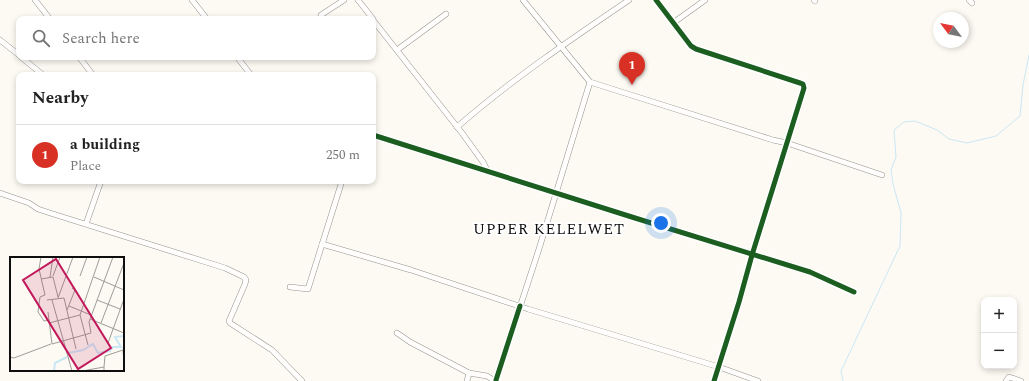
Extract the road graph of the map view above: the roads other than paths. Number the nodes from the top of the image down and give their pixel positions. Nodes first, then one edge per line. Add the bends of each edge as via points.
1 (35, 0) edge
2 (192, 0) edge
3 (344, 0) edge
4 (358, 0) edge
5 (523, 0) edge
6 (629, 0) edge
7 (656, 0) edge
8 (705, 0) edge
9 (446, 14) dead end
10 (321, 15) dead end
11 (48, 16) edge
12 (205, 16) edge
13 (371, 16) edge
14 (673, 22) junction
15 (376, 23) edge
16 (0, 40) edge
17 (560, 46) junction
18 (397, 50) junction
19 (16, 53) edge
20 (25, 60) edge
21 (81, 60) edge
22 (239, 60) edge
23 (39, 72) edge
24 (91, 72) edge
25 (249, 72) edge
26 (590, 82) junction
27 (457, 127) junction
28 (376, 136) edge
29 (787, 143) junction
30 (488, 172) junction
31 (882, 175) dead end
32 (100, 184) edge
33 (340, 184) edge
34 (0, 193) edge
35 (556, 193) junction
36 (86, 224) junction
37 (322, 244) junction
38 (752, 254) junction
39 (290, 287) dead end
40 (854, 292) dead end
41 (520, 306) junction
42 (398, 333) dead end
43 (719, 367) junction
44 (469, 373) junction
45 (302, 381) edge
46 (467, 381) edge
47 (496, 381) edge
48 (714, 381) edge
49 (758, 381) edge
50 (1006, 381) edge
51 (1021, 381) edge

1 - 11 street
2 - 12 street
3 - 10 street
4 - 13 street
5 - 17 street
6 - 17 street
7 - 14 street
8 - 14 street
9 - 18 street
14 - 29 street via 696,49 803,84 803,93
15 - 18 street
16 - 19 street
17 - 26 street
17 - 27 street via 489,99
18 - 27 street
20 - 23 street
21 - 24 street
22 - 25 street
26 - 29 street
26 - 35 street
27 - 30 street via 484,162
28 - 30 street
29 - 31 street
29 - 38 street
30 - 35 street
32 - 36 street
33 - 37 street
34 - 36 street via 29,203 38,209
35 - 38 street
35 - 41 street
36 - 45 street via 224,268 244,277 245,284 230,323 272,350
37 - 39 street via 308,289
37 - 41 street
38 - 40 street via 810,272
38 - 43 street
41 - 43 street
41 - 47 street
42 - 44 street
43 - 48 street
43 - 49 street
44 - 46 street
44 - 47 street via 487,376
50 - 51 street via 1009,377

